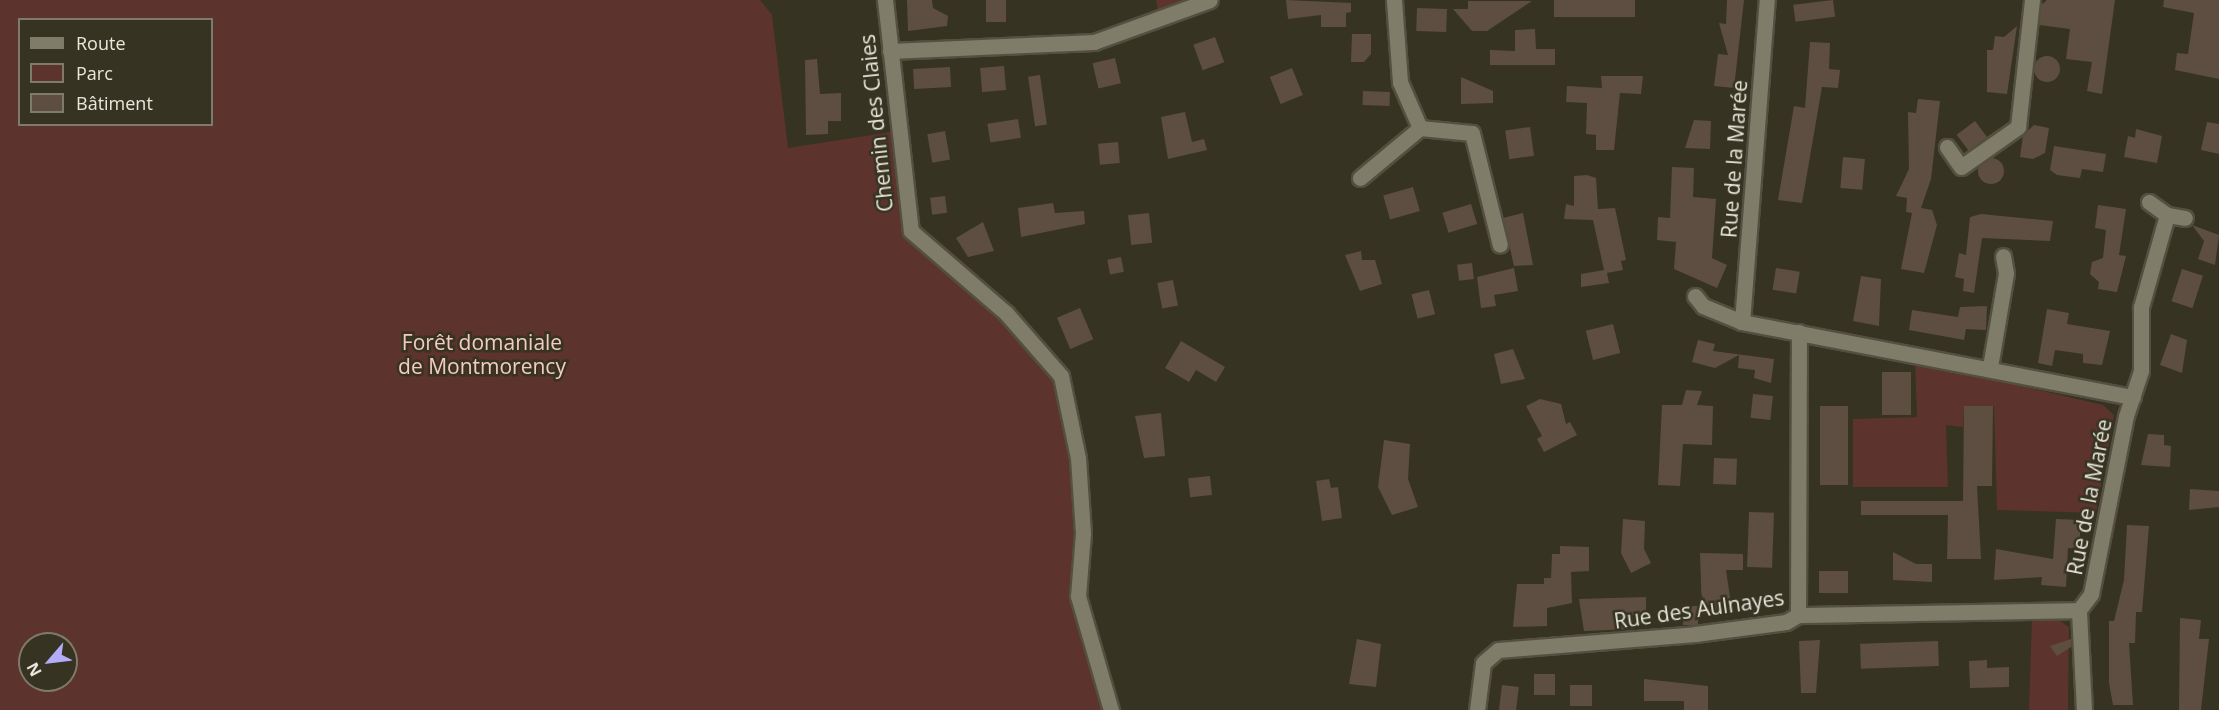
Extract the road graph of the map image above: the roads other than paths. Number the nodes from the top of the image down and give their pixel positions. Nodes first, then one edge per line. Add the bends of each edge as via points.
1 (885, 0) edge
2 (1210, 0) edge
3 (1394, 0) edge
4 (1767, 0) edge
5 (2032, 0) edge
6 (890, 51) junction
7 (1420, 128) junction
8 (1947, 147) dead end
9 (1360, 178) dead end
10 (2149, 202) dead end
11 (2167, 215) junction
12 (2185, 219) dead end
13 (1500, 245) dead end
14 (2002, 256) dead end
15 (1695, 296) dead end
16 (1742, 322) junction
17 (1799, 332) junction
18 (1990, 367) junction
19 (2133, 397) junction
20 (2079, 610) junction
21 (1798, 615) junction
22 (1111, 710) edge
23 (1477, 710) edge
24 (2084, 710) edge

1 - 6 street, Chemin des Claies
2 - 6 street via 1094,42
3 - 7 street via 1400,82
4 - 16 street, Rue de la Marée
5 - 8 street via 2019,127 1961,167
6 - 22 street, Chemin des Claies via 910,231 1006,313 1061,376 1078,458 1083,533 1078,596
7 - 9 street
7 - 13 street via 1472,133
10 - 11 street
11 - 12 street
11 - 19 street, Rue de la Marée via 2141,307 2140,371
14 - 18 street via 2006,273
15 - 16 street via 1702,306
16 - 17 street
17 - 18 street
17 - 21 street, Rue des Aulnayes
18 - 19 street
19 - 20 street, Rue de la Marée via 2091,594
20 - 21 street
20 - 24 street
21 - 23 street, Rue des Aulnayes via 1786,622 1695,634 1498,650 1483,663

